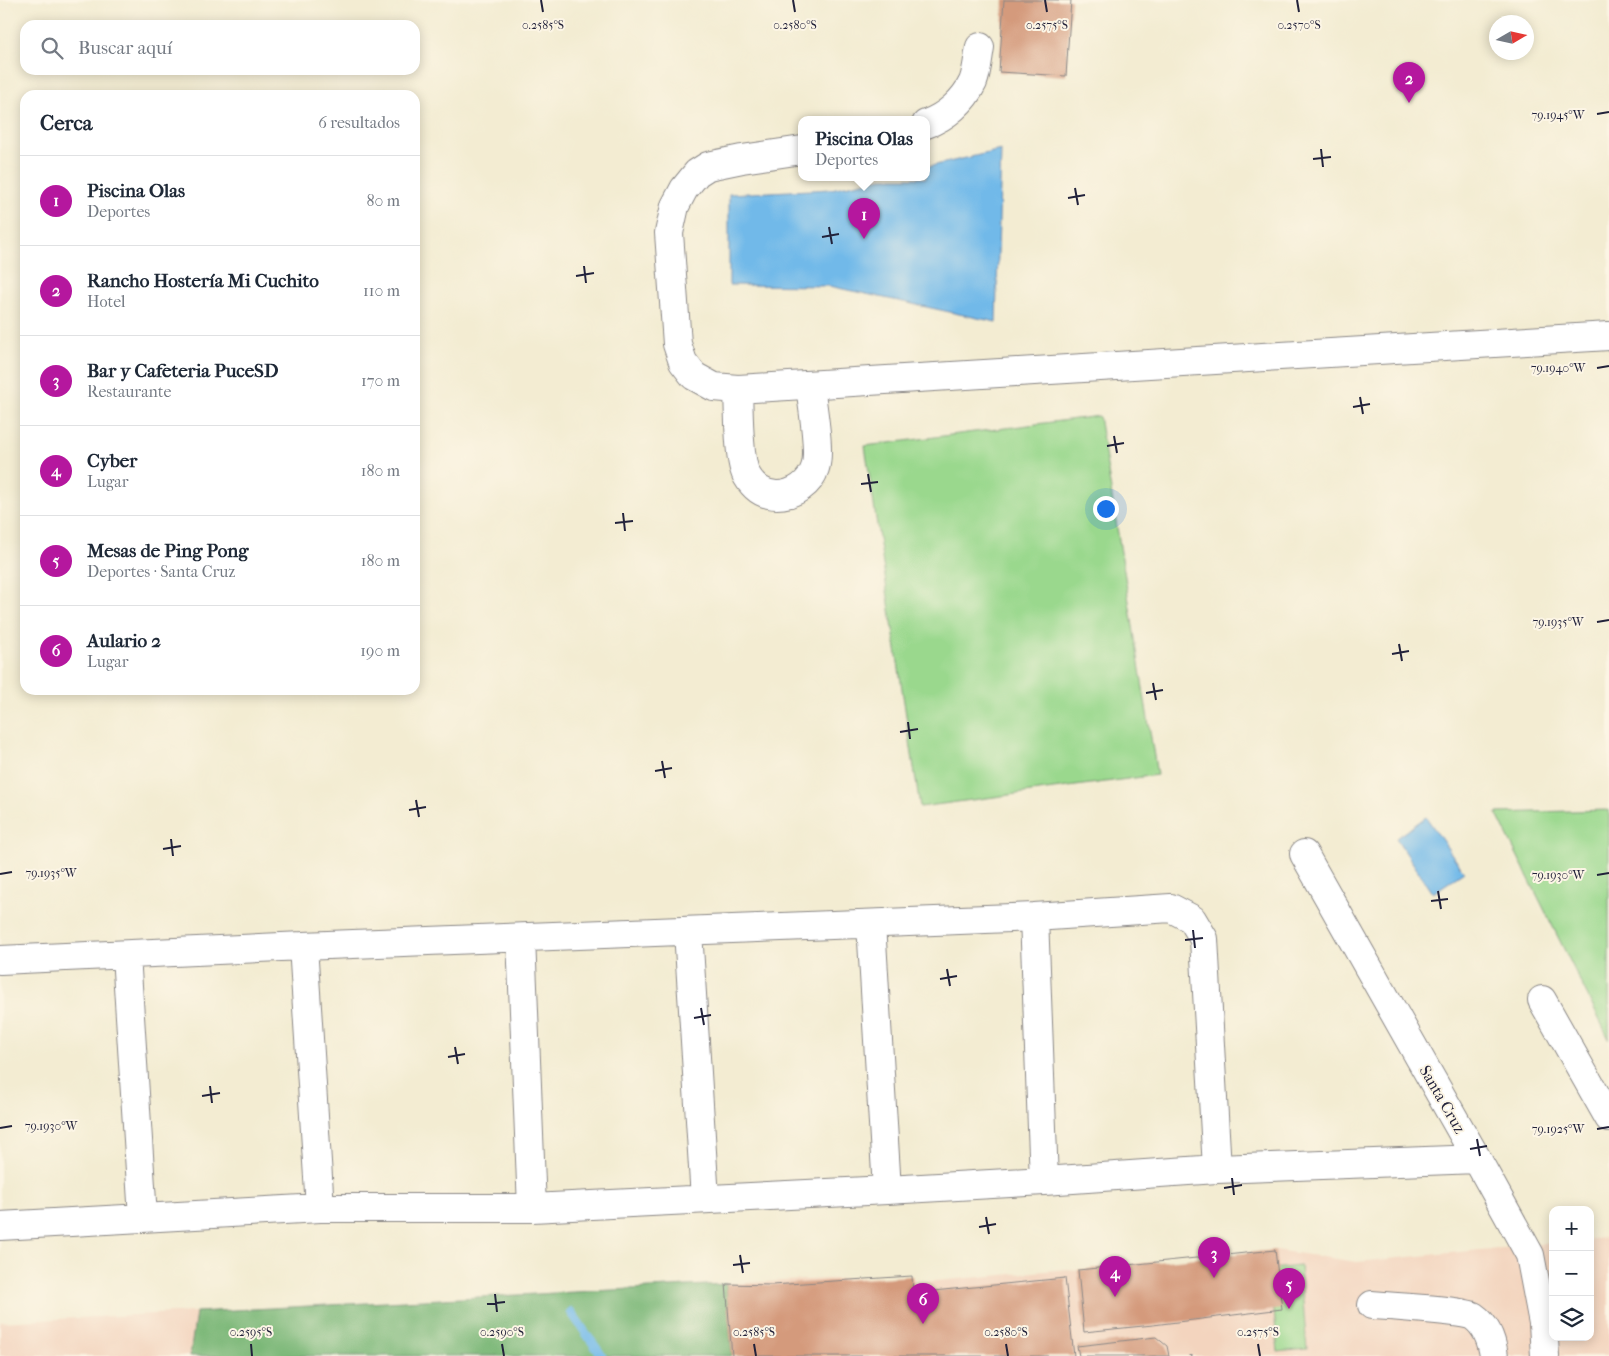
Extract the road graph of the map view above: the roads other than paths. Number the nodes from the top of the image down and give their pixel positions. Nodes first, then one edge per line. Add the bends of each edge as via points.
1 (980, 47) dead end
2 (930, 123) edge
3 (798, 151) edge
4 (1609, 336) edge
5 (810, 385) junction
6 (738, 389) junction
7 (1304, 854) dead end
8 (1034, 917) junction
9 (871, 924) junction
10 (688, 931) junction
11 (521, 938) junction
12 (303, 946) junction
13 (126, 955) junction
14 (0, 960) edge
15 (1542, 1000) dead end
16 (1609, 1118) edge
17 (1477, 1159) junction
18 (1217, 1168) junction
19 (1044, 1181) junction
20 (887, 1190) junction
21 (705, 1199) junction
22 (320, 1208) junction
23 (532, 1208) junction
24 (143, 1217) junction
25 (0, 1226) edge
26 (1372, 1305) dead end
27 (1494, 1356) edge
28 (1545, 1356) edge

1 - 2 street via 973,82 956,106
3 - 6 street via 708,166 697,173 675,206 669,233 678,344 683,362 694,376 714,387
4 - 5 street
5 - 6 street
5 - 6 street via 817,446 816,468 796,491 782,495 767,495 755,486 742,463
7 - 17 street, Santa Cruz
8 - 9 street
8 - 18 street via 1171,908 1192,919 1204,939
8 - 19 street
9 - 10 street
9 - 20 street
10 - 11 street
10 - 21 street
11 - 12 street
11 - 23 street
12 - 13 street
12 - 22 street
13 - 14 street
13 - 24 street
15 - 16 street
17 - 18 street
17 - 28 street, Santa Cruz via 1530,1255 1543,1323
18 - 19 street
19 - 20 street
20 - 21 street
21 - 23 street
22 - 23 street
22 - 24 street
24 - 25 street
26 - 27 street via 1472,1314 1492,1342

